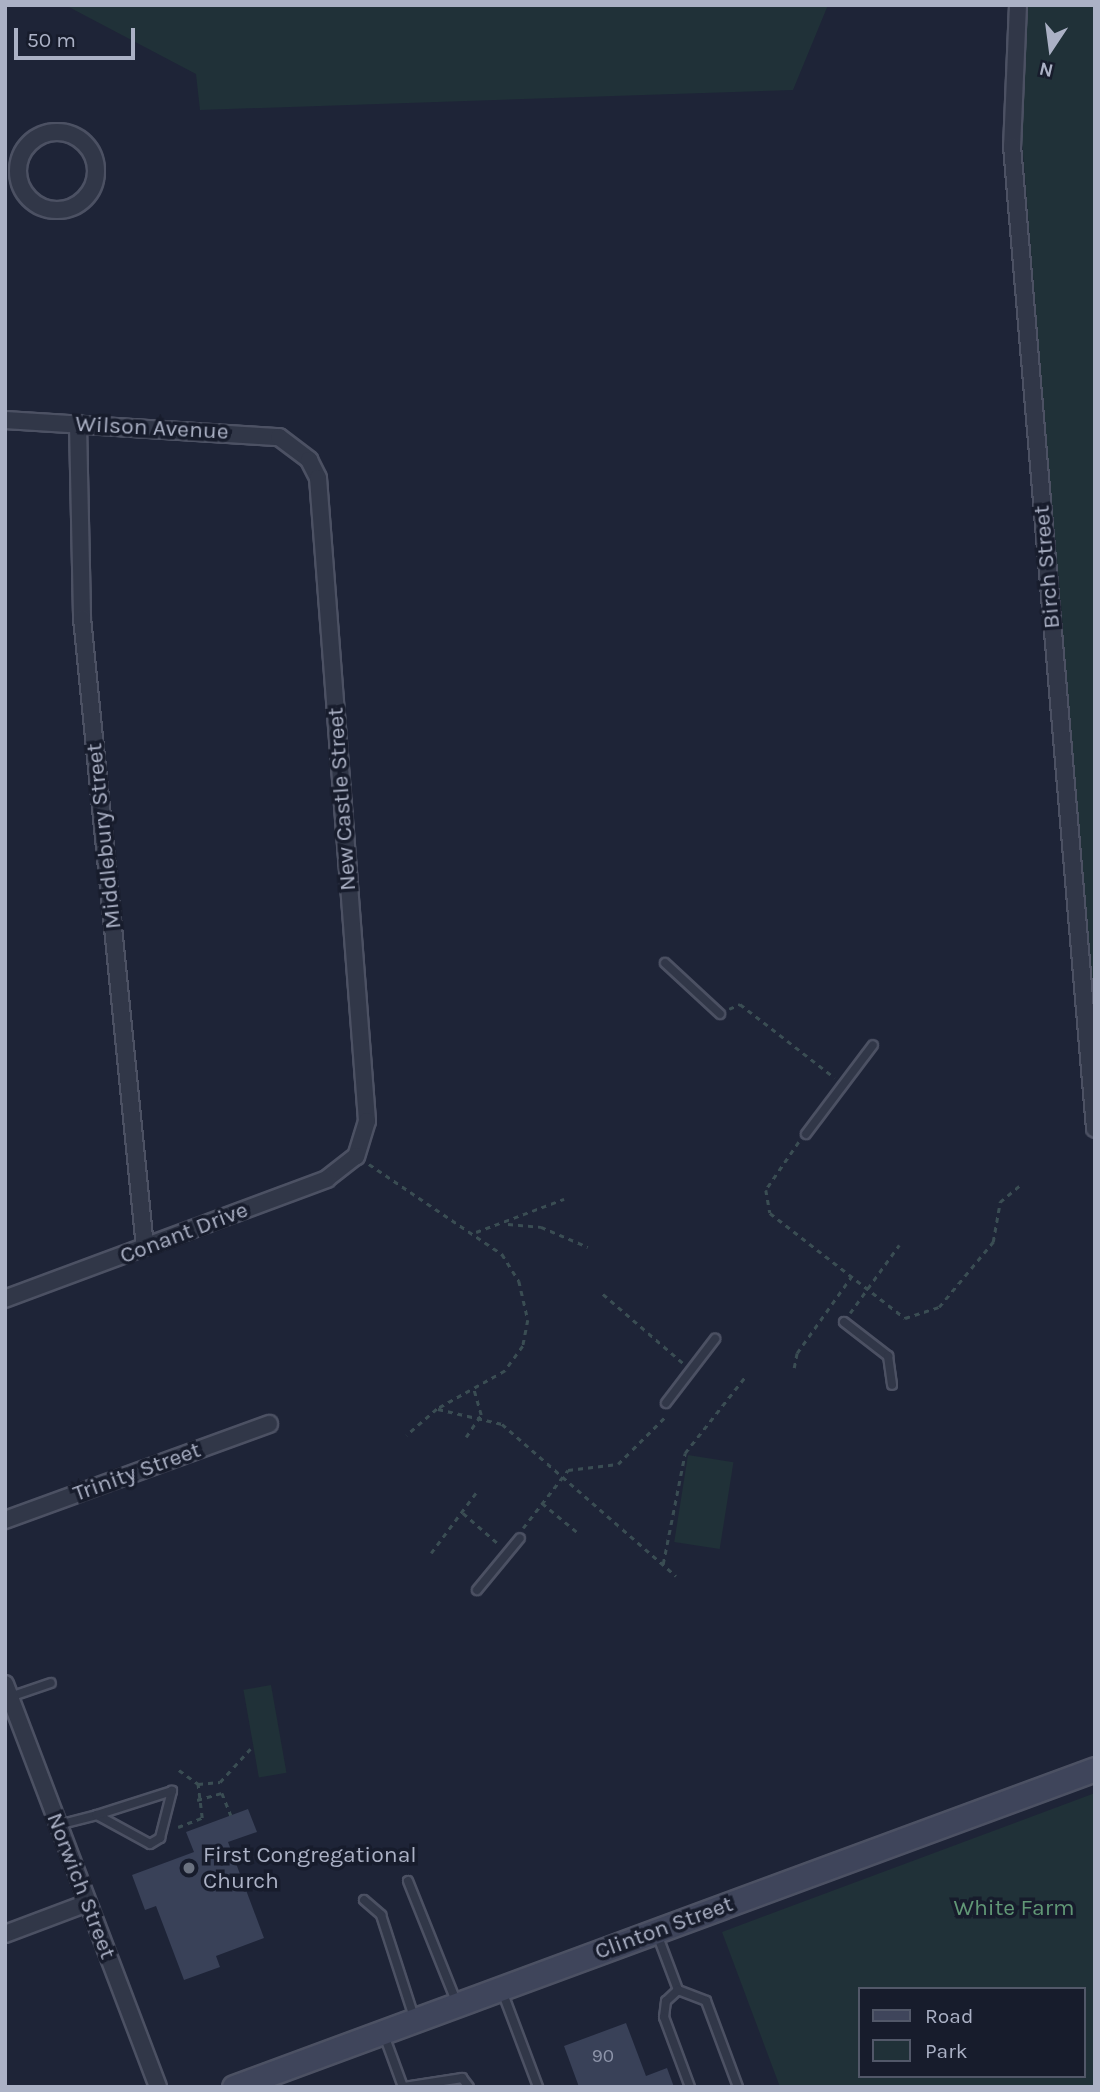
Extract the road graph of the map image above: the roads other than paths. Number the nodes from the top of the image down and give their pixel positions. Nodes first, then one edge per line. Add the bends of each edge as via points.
1 (1018, 5) edge
2 (12, 183) edge
3 (5, 420) edge
4 (78, 424) junction
5 (296, 447) joint
6 (665, 963) dead end
7 (720, 1014) road end
8 (873, 1045) dead end
9 (1095, 1129) edge
10 (806, 1134) road end
11 (356, 1156) joint
12 (145, 1247) junction
13 (5, 1299) edge
14 (844, 1322) dead end
15 (715, 1339) dead end
16 (892, 1385) dead end
17 (666, 1403) road end
18 (269, 1424) dead end
19 (5, 1520) edge
20 (520, 1538) road end
21 (477, 1590) dead end
22 (51, 1683) dead end
23 (7, 1690) edge
24 (1095, 1769) edge
25 (97, 1815) junction
26 (58, 1825) junction
27 (408, 1881) dead end
28 (365, 1900) dead end
29 (87, 1903) junction
30 (656, 1931) junction
31 (5, 1934) edge
32 (501, 1988) junction
33 (678, 1990) junction
34 (457, 2004) junction
35 (415, 2019) junction
36 (383, 2032) junction
37 (158, 2087) edge
38 (234, 2087) edge
39 (404, 2087) edge
40 (469, 2087) edge
41 (538, 2087) edge
42 (690, 2087) edge
43 (738, 2087) edge

1 - 9 street, Birch Street via 1014,173
2 - 2 street via 44,208 69,209 89,195 94,158 78,138 52,132 21,155
3 - 4 street, Wilson Avenue
4 - 5 street, Wilson Avenue via 267,436
4 - 12 street, Middlebury Street via 82,618
5 - 11 street, New Castle Street via 318,478 367,1121
6 - 7 lane
8 - 10 lane
11 - 12 street, Conant Drive via 327,1179
12 - 13 street, Conant Drive
14 - 16 lane via 888,1356
15 - 17 lane
18 - 19 street, Trinity Street
20 - 21 lane
22 - 23 lane
23 - 26 street, Norwich Street
24 - 30 main road, Clinton Street
25 - 25 lane via 150,1844 160,1838 172,1791
25 - 26 lane
26 - 29 street, Norwich Street
27 - 34 lane
28 - 35 lane via 381,1915
29 - 31 street
29 - 37 street, Norwich Street
30 - 32 main road, Clinton Street
30 - 33 lane
32 - 34 main road, Clinton Street
32 - 41 lane
33 - 42 lane via 666,2001 664,2017
33 - 43 lane via 706,2001
34 - 35 main road, Clinton Street
35 - 36 main road, Clinton Street
36 - 38 main road, Clinton Street
36 - 39 lane
39 - 40 lane via 462,2078

